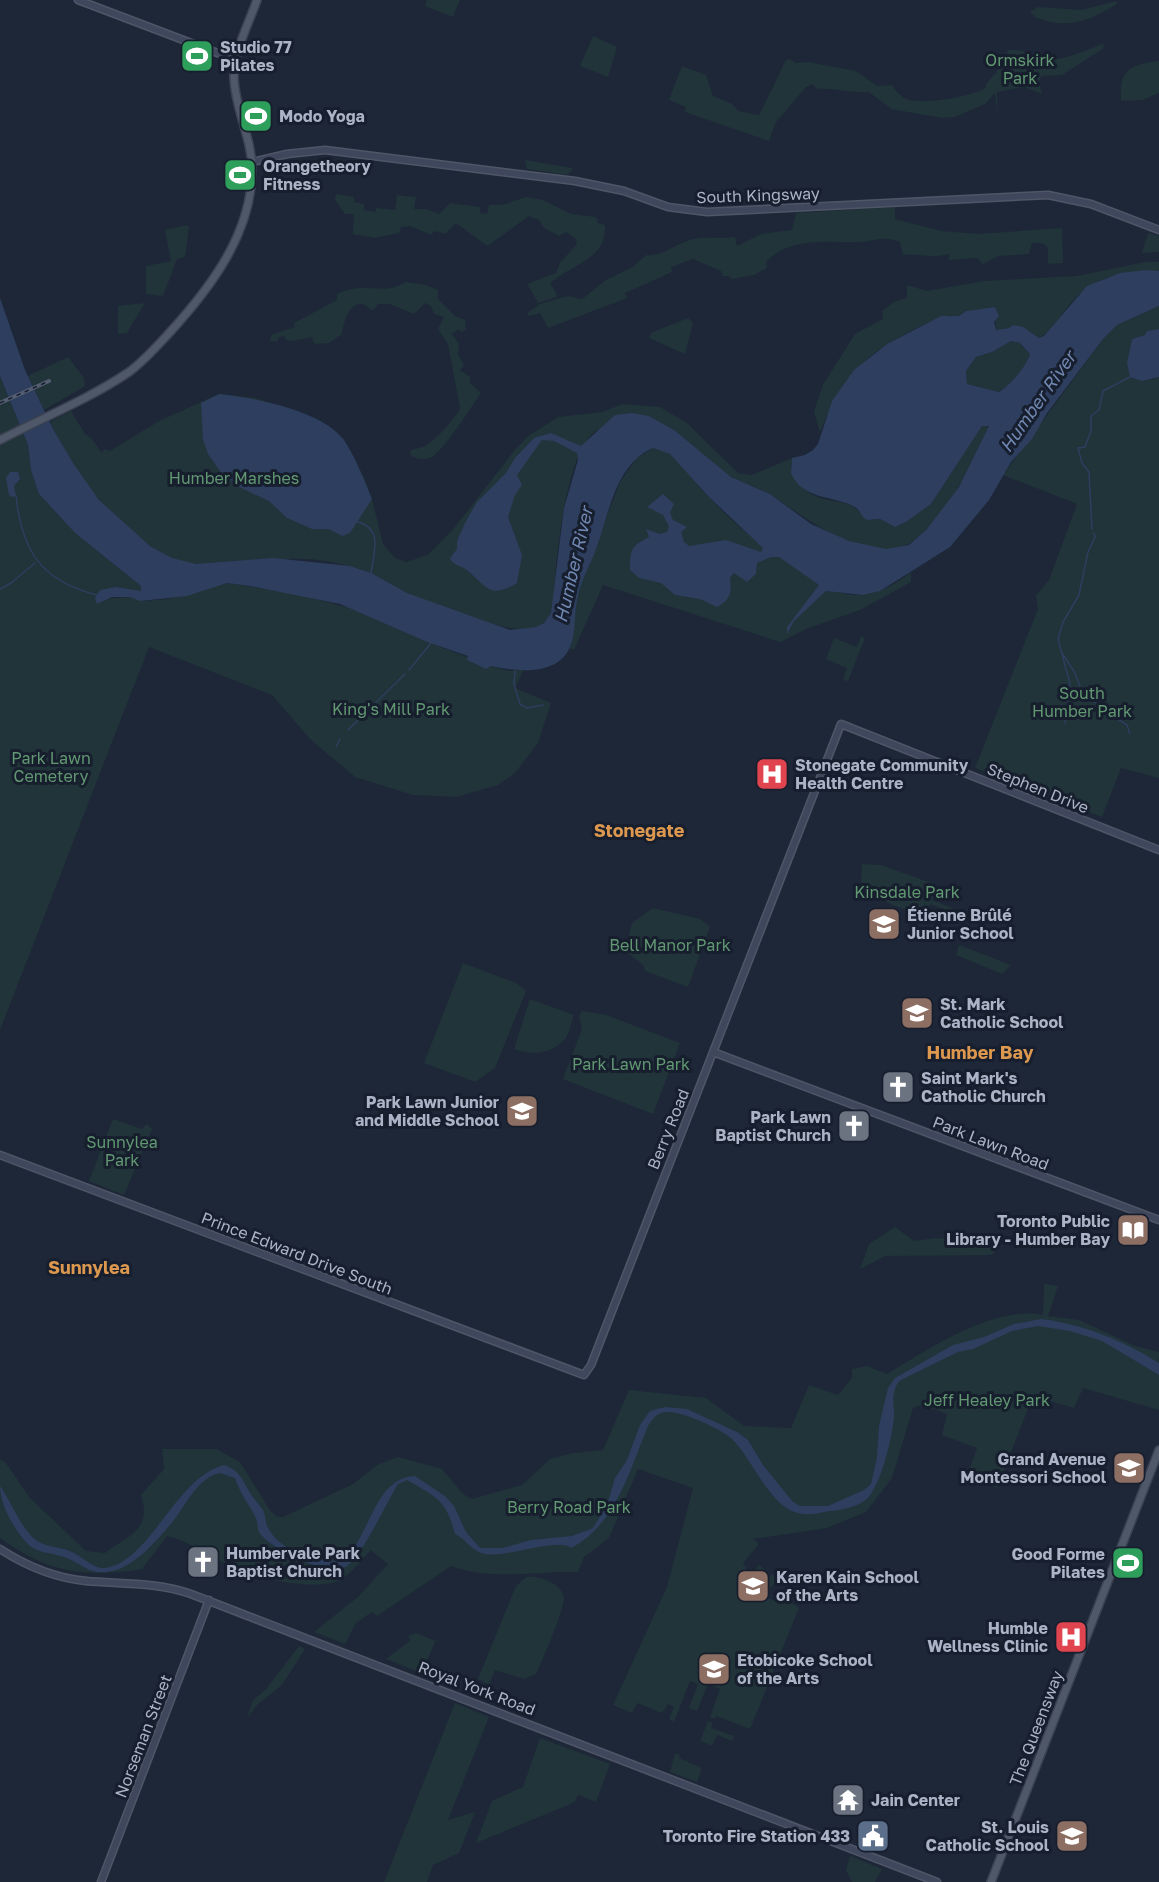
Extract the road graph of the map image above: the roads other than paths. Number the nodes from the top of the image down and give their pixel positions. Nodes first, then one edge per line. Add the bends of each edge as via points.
1 (78, 0) edge
2 (257, 0) edge
3 (236, 60) junction
4 (252, 162) junction
5 (1159, 230) edge
6 (0, 440) edge
7 (841, 724) joint
8 (1159, 850) edge
9 (713, 1052) junction
10 (0, 1155) edge
11 (1159, 1220) edge
12 (584, 1375) joint
13 (1159, 1450) edge
14 (0, 1549) edge
15 (208, 1600) junction
16 (101, 1882) edge
17 (937, 1882) edge
18 (991, 1882) edge

1 - 3 street
2 - 3 main road
3 - 4 main road via 235,88
4 - 5 street, South Kingsway via 325,150 541,176 619,190 668,207 707,212 1048,195 1091,204
4 - 6 main road via 249,201 227,257 209,288 140,363 116,380
7 - 8 street, Stephen Drive
7 - 9 street, Berry Road
9 - 11 street, Park Lawn Road
9 - 12 street, Berry Road
10 - 12 street, Prince Edward Drive South
13 - 18 main road, The Queensway
14 - 15 street, Royal York Road via 66,1578 166,1587
15 - 16 street, Norseman Street
15 - 17 street, Royal York Road

